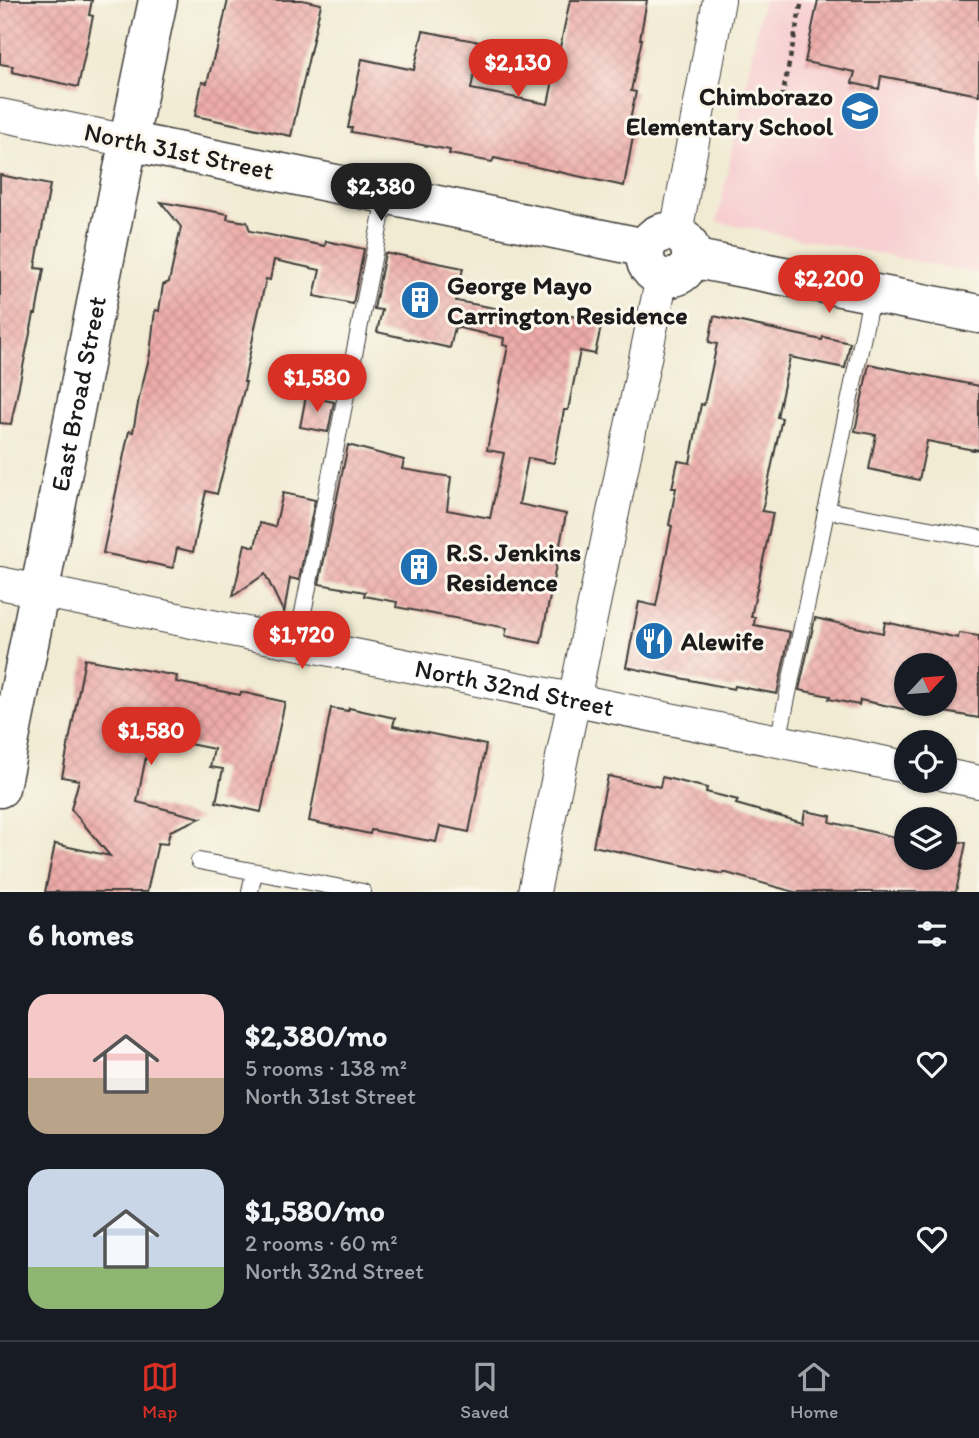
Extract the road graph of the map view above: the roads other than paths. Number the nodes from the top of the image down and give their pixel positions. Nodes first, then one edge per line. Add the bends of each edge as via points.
1 (158, 0) edge
2 (719, 0) edge
3 (0, 115) edge
4 (128, 141) junction
5 (386, 194) junction
6 (669, 254) junction
7 (872, 293) junction
8 (979, 314) edge
9 (826, 510) junction
10 (979, 538) edge
11 (0, 583) edge
12 (41, 591) junction
13 (297, 643) junction
14 (575, 700) junction
15 (778, 741) junction
16 (894, 765) edge
17 (957, 777) edge
18 (979, 782) edge
19 (0, 788) edge
20 (199, 861) dead end
21 (254, 872) junction
22 (250, 892) edge
23 (363, 892) edge
24 (534, 892) edge

1 - 4 street, East Broad Street
2 - 6 street
3 - 4 street, North 31st Street
4 - 5 street, North 31st Street
4 - 12 street, East Broad Street
5 - 6 street, North 31st Street
5 - 13 lane
6 - 7 street, North 31st Street
6 - 14 street
7 - 8 street, North 31st Street
7 - 9 lane
9 - 10 lane
9 - 15 lane
11 - 12 street, North 32nd Street
12 - 13 street, North 32nd Street
12 - 19 street, East Broad Street
13 - 14 street, North 32nd Street
14 - 15 street, North 32nd Street
14 - 24 street
15 - 16 street, North 32nd Street
17 - 18 street
20 - 21 lane
21 - 22 lane
21 - 23 lane

